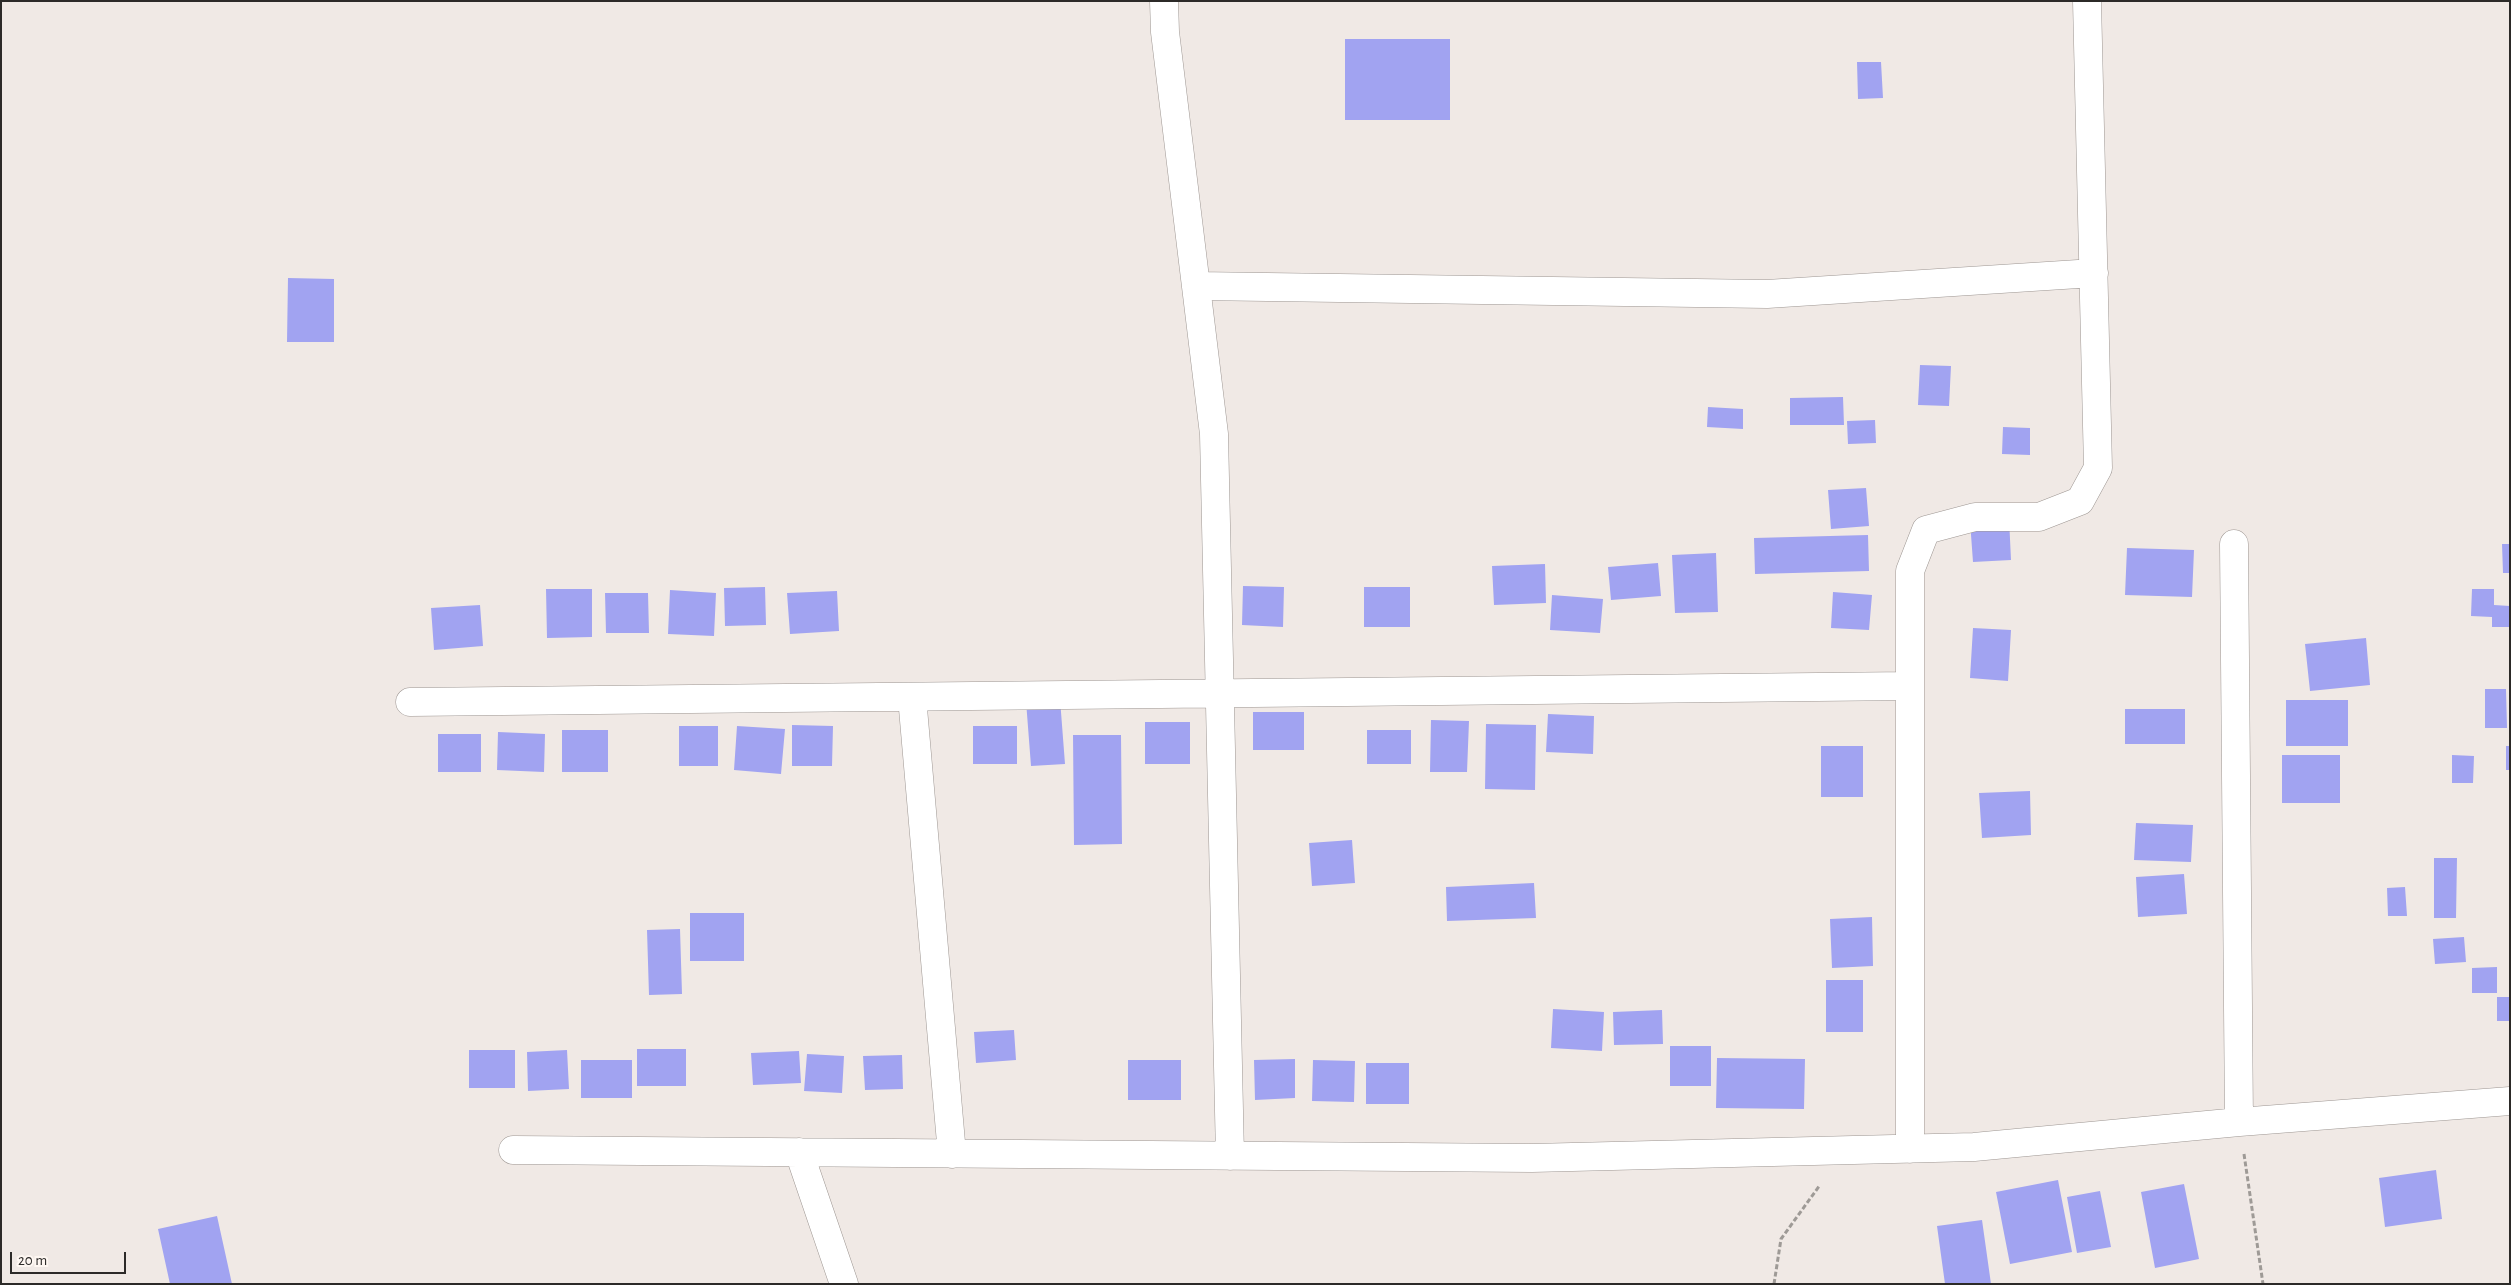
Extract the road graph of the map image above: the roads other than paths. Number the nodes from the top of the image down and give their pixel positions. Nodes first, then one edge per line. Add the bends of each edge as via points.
1 (1164, 1) edge
2 (2087, 1) edge
3 (2094, 273) junction
4 (1196, 286) junction
5 (2234, 544) dead end
6 (1910, 686) junction
7 (1219, 693) junction
8 (912, 697) junction
9 (410, 702) dead end
10 (2510, 1101) edge
11 (2239, 1122) junction
12 (1910, 1149) junction
13 (513, 1150) dead end
14 (798, 1152) junction
15 (952, 1154) junction
16 (1230, 1156) junction
17 (844, 1284) edge

1 - 4 street
2 - 3 street
3 - 4 street via 1767,294
3 - 6 street via 2098,468 2080,501 2040,517 1975,517 1926,530 1910,571
4 - 7 street via 1214,434
5 - 11 street
6 - 7 street
6 - 12 street
7 - 8 street
7 - 16 street
8 - 9 street
8 - 15 street
10 - 11 street
11 - 12 street via 1974,1147
12 - 16 street via 1532,1158
13 - 14 street
14 - 15 street
14 - 17 street
15 - 16 street

